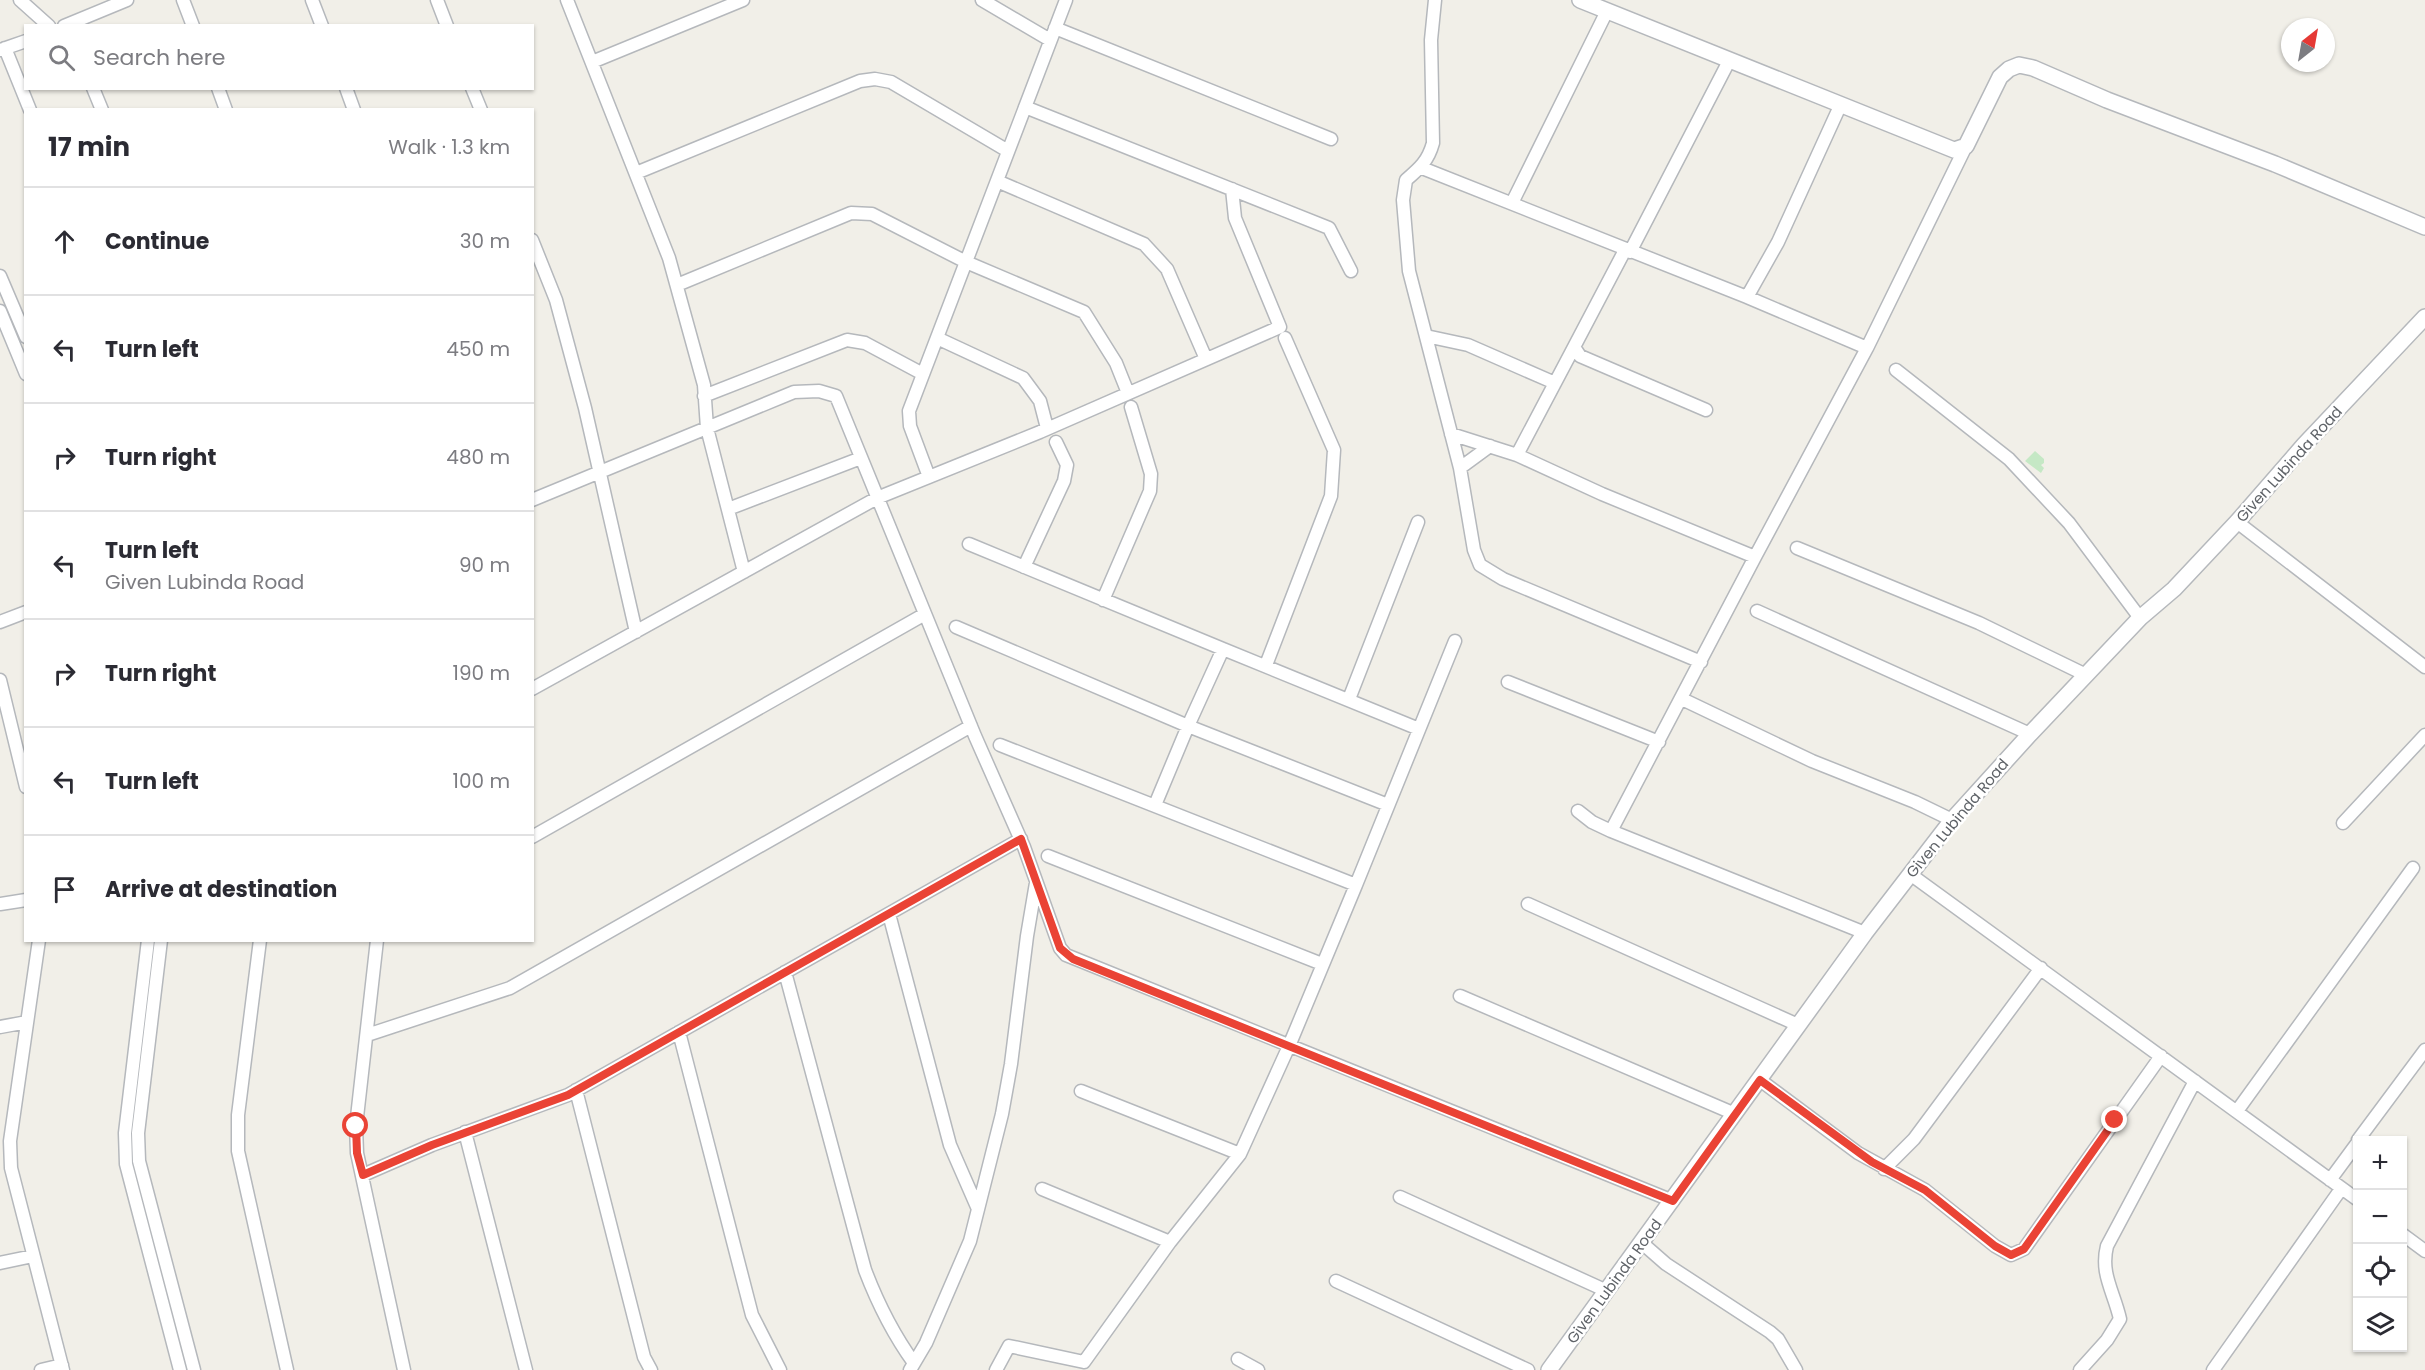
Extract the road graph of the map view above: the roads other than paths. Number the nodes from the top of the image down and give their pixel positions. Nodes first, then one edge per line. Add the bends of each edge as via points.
1 (20, 0) edge
2 (127, 0) edge
3 (183, 0) edge
4 (312, 0) edge
5 (437, 0) edge
6 (567, 0) edge
7 (743, 0) edge
8 (1066, 0) edge
9 (1435, 0) edge
10 (1580, 0) edge
11 (984, 1) edge
12 (104, 4) edge
13 (1607, 11) junction
14 (47, 24) edge
15 (69, 24) edge
16 (192, 24) edge
17 (321, 24) edge
18 (446, 24) edge
19 (1053, 34) junction
20 (24, 41) edge
21 (3, 49) edge
22 (1729, 61) junction
23 (592, 62) junction
24 (94, 90) edge
25 (219, 90) edge
26 (347, 90) edge
27 (473, 90) edge
28 (1840, 106) junction
29 (1025, 107) junction
30 (29, 108) edge
31 (101, 108) edge
32 (225, 108) edge
33 (353, 108) edge
34 (480, 108) edge
35 (1331, 139) dead end
36 (1008, 151) junction
37 (1959, 152) junction
38 (1425, 163) junction
39 (636, 173) junction
40 (997, 181) junction
41 (1232, 189) junction
42 (1512, 203) junction
43 (2425, 227) edge
44 (534, 245) edge
45 (1628, 251) junction
46 (966, 262) junction
47 (1351, 271) dead end
48 (0, 276) edge
49 (677, 285) junction
50 (1748, 297) junction
51 (0, 311) edge
52 (2425, 317) edge
53 (24, 333) edge
54 (1426, 336) junction
55 (937, 338) junction
56 (1285, 338) dead end
57 (1574, 347) junction
58 (1867, 348) junction
59 (1206, 359) junction
60 (24, 369) edge
61 (1896, 370) dead end
62 (923, 374) junction
63 (1555, 383) junction
64 (1128, 393) junction
65 (705, 396) junction
66 (1131, 407) dead end
67 (1706, 410) dead end
68 (707, 428) junction
69 (1047, 428) junction
70 (1451, 434) junction
71 (1056, 442) dead end
72 (1490, 446) junction
73 (1517, 455) junction
74 (861, 458) junction
75 (1460, 468) junction
76 (601, 472) junction
77 (928, 477) junction
78 (877, 498) junction
79 (534, 499) edge
80 (728, 510) junction
81 (1418, 522) dead end
82 (2237, 522) junction
83 (969, 544) dead end
84 (1797, 548) dead end
85 (1755, 557) junction
86 (1024, 567) junction
87 (744, 572) junction
88 (1103, 600) junction
89 (1757, 611) dead end
90 (24, 613) edge
91 (925, 614) junction
92 (2140, 618) junction
93 (0, 622) edge
94 (956, 627) dead end
95 (636, 632) junction
96 (1455, 641) dead end
97 (1223, 649) junction
98 (1701, 662) junction
99 (1266, 665) junction
100 (2425, 667) edge
101 (2086, 675) junction
102 (0, 680) edge
103 (1508, 682) dead end
104 (534, 688) edge
105 (1349, 699) junction
106 (1682, 699) junction
107 (971, 726) junction
108 (1188, 726) junction
109 (1419, 729) junction
110 (2030, 734) junction
111 (2425, 735) edge
112 (1659, 742) junction
113 (1000, 745) dead end
114 (24, 779) edge
115 (1155, 805) junction
116 (1388, 806) junction
117 (1578, 811) dead end
118 (1952, 820) junction
119 (2343, 823) dead end
120 (1611, 831) junction
121 (534, 836) edge
122 (1021, 839) junction
123 (1048, 856) dead end
124 (2413, 868) dead end
125 (1910, 874) junction
126 (1037, 882) junction
127 (1356, 885) junction
128 (24, 900) edge
129 (0, 904) edge
130 (1528, 904) dead end
131 (889, 914) junction
132 (1865, 933) junction
133 (39, 942) edge
134 (148, 942) edge
135 (161, 942) edge
136 (260, 942) edge
137 (377, 942) edge
138 (1322, 964) junction
139 (2041, 968) junction
140 (785, 972) junction
141 (1460, 996) dead end
142 (27, 1022) junction
143 (1798, 1025) junction
144 (0, 1027) edge
145 (680, 1032) junction
146 (367, 1035) junction
147 (1289, 1046) junction
148 (2425, 1050) edge
149 (2161, 1056) junction
150 (1760, 1080) junction
151 (2195, 1081) junction
152 (576, 1090) junction
153 (1081, 1091) dead end
154 (2237, 1111) junction
155 (1735, 1114) junction
156 (465, 1132) junction
157 (2362, 1136) edge
158 (5, 1142) edge
159 (2353, 1148) edge
160 (1240, 1154) junction
161 (1884, 1168) junction
162 (363, 1175) junction
163 (2330, 1180) junction
164 (2342, 1189) junction
165 (1042, 1190) dead end
166 (1400, 1197) dead end
167 (2353, 1197) edge
168 (1673, 1201) junction
169 (978, 1209) junction
170 (2407, 1236) edge
171 (1170, 1242) junction
172 (1642, 1243) junction
173 (2424, 1247) edge
174 (33, 1256) junction
175 (0, 1263) edge
176 (1336, 1281) dead end
177 (1607, 1291) junction
178 (1238, 1359) dead end
179 (912, 1366) edge
180 (62, 1368) edge
181 (41, 1370) edge
182 (180, 1370) edge
183 (194, 1370) edge
184 (287, 1370) edge
185 (404, 1370) edge
186 (526, 1370) edge
187 (651, 1370) edge
188 (780, 1370) edge
189 (996, 1370) edge
190 (1258, 1370) edge
191 (1528, 1370) edge
192 (1549, 1370) edge
193 (1796, 1370) edge
194 (2080, 1370) edge
195 (2213, 1370) edge

1 - 14 street
2 - 12 street
3 - 16 street
4 - 17 street
5 - 18 street
6 - 23 street
7 - 23 street
8 - 19 street
9 - 38 street via 1431,40 1433,143
10 - 13 street
11 - 19 street
12 - 15 street
13 - 22 street
13 - 42 street
19 - 29 street
19 - 35 street
20 - 21 street
21 - 30 street
22 - 28 street
22 - 45 street
23 - 39 street
24 - 31 street
25 - 32 street
26 - 33 street
27 - 34 street
28 - 37 street
28 - 50 street via 1778,242
29 - 36 street
29 - 41 street
36 - 39 street via 900,86 875,79 860,81
36 - 40 street
37 - 43 street via 2000,77 2019,65
37 - 58 street
38 - 42 street via 1435,173
38 - 54 street via 1406,180 1403,200 1409,272
39 - 49 street
40 - 46 street
40 - 59 street via 1144,244 1167,269
41 - 47 street via 1329,228
41 - 59 street via 1235,218 1280,327
42 - 45 street
44 - 76 street via 556,300
45 - 50 street
45 - 57 street
46 - 49 street via 863,212 851,213
46 - 55 street
46 - 64 street via 1084,312 1116,363
48 - 53 street
49 - 65 street
50 - 58 street
51 - 60 street
52 - 82 street, Given Lubinda Road
54 - 63 street via 1468,345
54 - 70 street
55 - 62 street
55 - 69 street via 1023,378 1040,401
56 - 99 street via 1334,450 1334,477 1331,496
57 - 63 street
57 - 67 street via 1580,356
58 - 85 street
59 - 64 street
61 - 92 street via 2009,459 2069,523
62 - 65 street via 865,342 847,340
62 - 77 street via 909,411 910,426
63 - 73 street
64 - 69 street
65 - 68 street
66 - 88 street via 1151,474 1150,491
68 - 74 street via 795,392 819,391 836,396
68 - 76 street
68 - 80 street
69 - 77 street
70 - 72 street
70 - 75 street
71 - 86 street via 1067,465 1064,481
72 - 73 street
72 - 75 street
73 - 85 street
74 - 78 street
74 - 80 street
75 - 98 street via 1480,565 1503,579
76 - 79 street
76 - 95 street
77 - 78 street
78 - 87 street
78 - 91 street
80 - 87 street
81 - 105 street
82 - 92 street, Given Lubinda Road via 2174,589
82 - 100 street
83 - 86 street
84 - 101 street via 1979,623
85 - 98 street
86 - 88 street
87 - 95 street
88 - 97 street
89 - 110 street
90 - 93 street
91 - 107 street
91 - 121 street
92 - 101 street, Given Lubinda Road
94 - 108 street
95 - 104 street
96 - 109 street
97 - 99 street
97 - 108 street
98 - 106 street
99 - 105 street
101 - 110 street, Given Lubinda Road
102 - 114 street
103 - 112 street
105 - 109 street
106 - 112 street
106 - 118 street
107 - 122 street
107 - 146 street via 510,988
108 - 115 street
108 - 116 street
109 - 116 street
110 - 118 street, Given Lubinda Road
111 - 119 street
112 - 120 street
113 - 115 street
115 - 127 street
116 - 127 street
117 - 120 street
118 - 125 street, Given Lubinda Road
120 - 132 street
122 - 126 street
122 - 131 street
123 - 138 street
124 - 154 street
125 - 132 street, Given Lubinda Road
125 - 139 street
126 - 147 street via 1060,948 1073,959
126 - 169 street via 1002,1114
127 - 138 street
128 - 129 street
130 - 143 street
131 - 140 street
131 - 169 street via 950,1145
132 - 143 street, Given Lubinda Road
133 - 142 street
134 - 182 street via 125,1132 126,1164
135 - 183 street via 138,1133 139,1161
136 - 184 street via 238,1115 238,1151
137 - 146 street
138 - 147 street
139 - 149 street
139 - 161 street via 1914,1138
140 - 145 street
140 - 179 street via 865,1270 878,1305
141 - 155 street
142 - 144 street
142 - 158 street
143 - 150 street, Given Lubinda Road
145 - 152 street
145 - 188 street via 752,1315
146 - 162 street via 356,1126
147 - 160 street
147 - 168 street
148 - 157 street
149 - 151 street
149 - 161 street via 2041,1227 2017,1254 2005,1252 1925,1190
150 - 155 street, Given Lubinda Road
150 - 161 street
151 - 154 street
151 - 194 street via 2107,1246 2106,1274 2120,1319
152 - 156 street
152 - 187 street via 644,1358
153 - 160 street
154 - 163 street
155 - 168 street, Given Lubinda Road
156 - 162 street
156 - 186 street
158 - 174 street
159 - 163 street
160 - 171 street
162 - 185 street
163 - 164 street
164 - 167 street
164 - 195 street
165 - 171 street
166 - 177 street
168 - 172 street, Given Lubinda Road
169 - 179 street via 970,1241 926,1343
170 - 173 street
171 - 189 street via 1084,1362 1009,1346
172 - 177 street, Given Lubinda Road
172 - 193 street via 1666,1264 1770,1332
174 - 175 street
174 - 180 street
176 - 191 street
177 - 192 street, Given Lubinda Road
178 - 190 street
180 - 181 street

